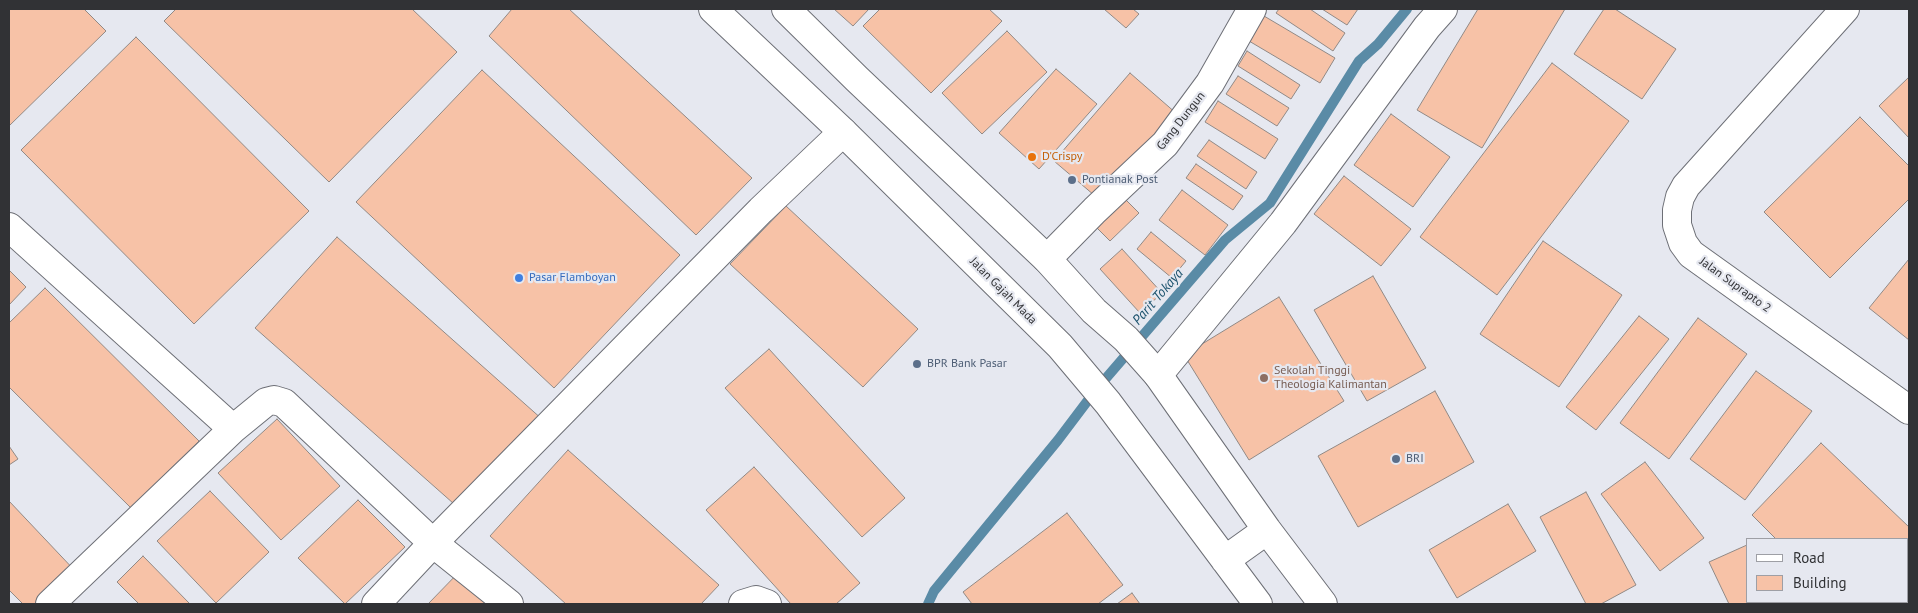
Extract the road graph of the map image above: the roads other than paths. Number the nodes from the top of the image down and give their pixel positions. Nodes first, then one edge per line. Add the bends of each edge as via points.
1 (713, 9) edge
2 (786, 9) edge
3 (1252, 9) edge
4 (1443, 9) edge
5 (1845, 9) edge
6 (843, 132) junction
7 (9, 227) edge
8 (1047, 259) junction
9 (1154, 371) junction
10 (1909, 410) edge
11 (233, 429) junction
12 (1266, 530) junction
13 (433, 543) junction
14 (1225, 560) junction
15 (50, 604) edge
16 (376, 604) edge
17 (509, 604) edge
18 (743, 604) edge
19 (768, 604) edge
20 (1258, 604) edge
21 (1323, 604) edge

1 - 6 street, Jalan Gajah Mada
2 - 8 street
3 - 8 street, Gang Dungun via 1210,83 1165,144
4 - 9 street via 1283,223
5 - 10 street, Jalan Suprapto 2 via 1686,186 1677,210 1677,225 1691,254
6 - 13 street
6 - 14 street, Jalan Gajah Mada via 1060,346 1108,403
7 - 11 street
8 - 9 street
9 - 12 street
11 - 13 street via 266,402 284,403
11 - 15 street
12 - 14 street
12 - 21 street
13 - 16 street
13 - 17 street
14 - 20 street, Jalan Gajah Mada
18 - 19 street via 756,600

